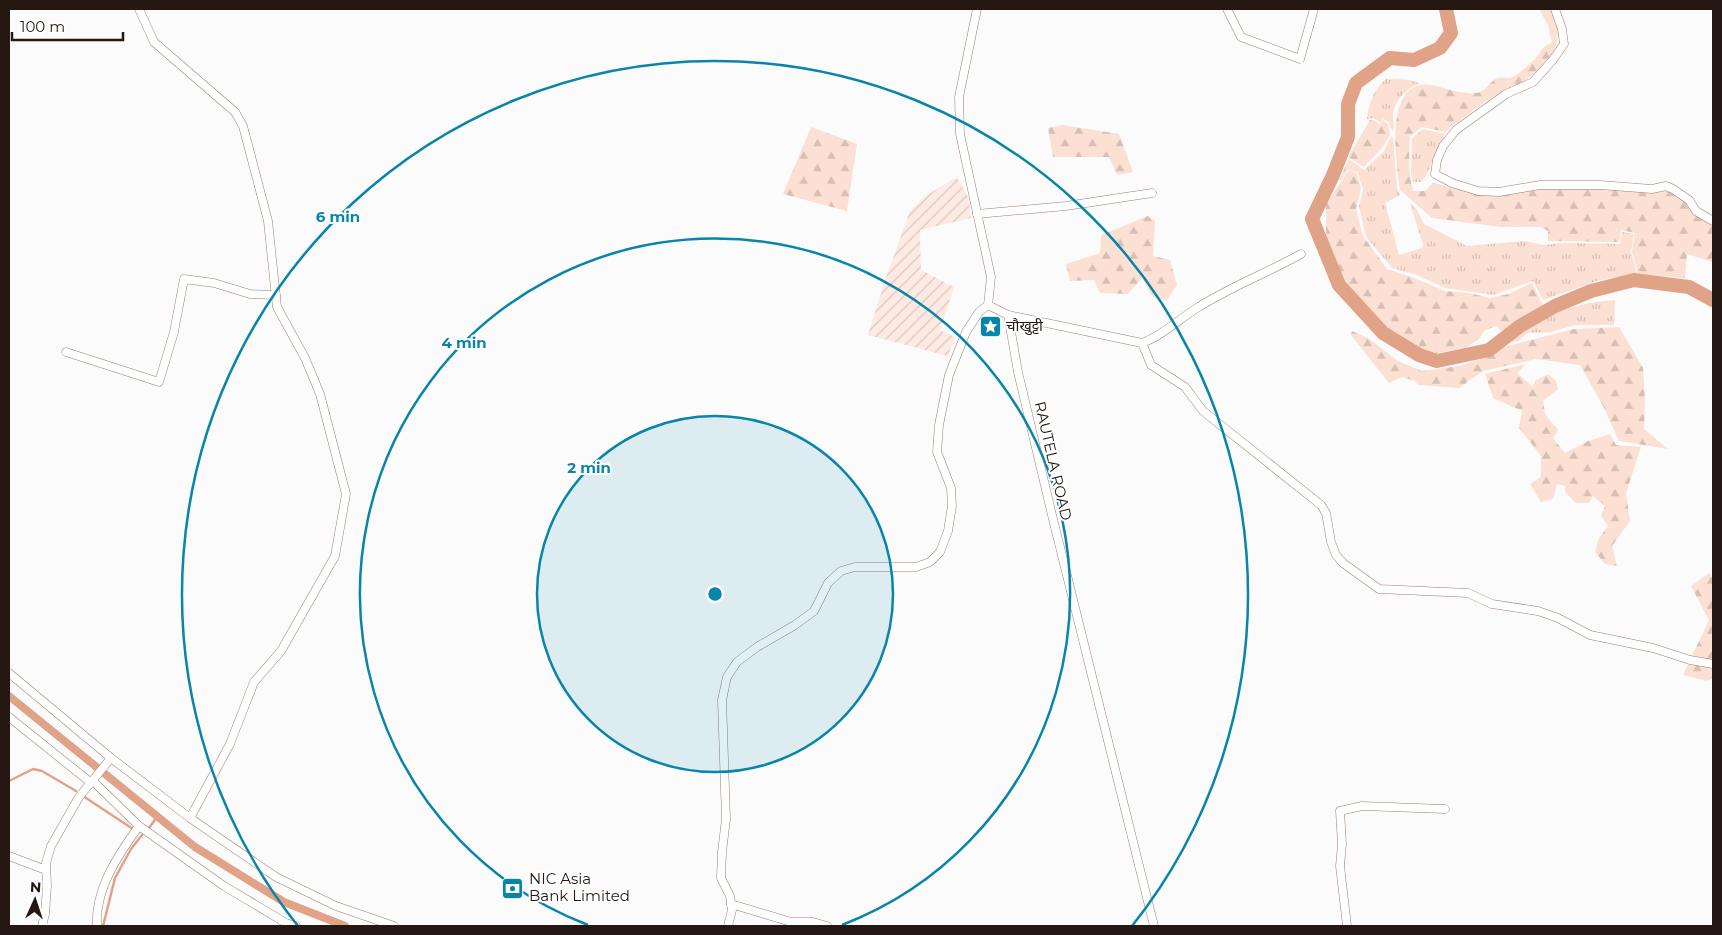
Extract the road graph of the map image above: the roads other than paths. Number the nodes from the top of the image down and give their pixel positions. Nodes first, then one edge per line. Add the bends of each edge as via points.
1 (138, 9) edge
2 (977, 9) edge
3 (1228, 9) edge
4 (1314, 9) edge
5 (1555, 9) edge
6 (1152, 193) dead end
7 (977, 214) junction
8 (1713, 221) edge
9 (1301, 254) dead end
10 (276, 295) junction
11 (988, 305) junction
12 (1008, 315) junction
13 (1142, 343) junction
14 (66, 352) dead end
15 (1713, 664) edge
16 (9, 673) edge
17 (9, 717) edge
18 (108, 761) junction
19 (93, 779) junction
20 (1445, 810) dead end
21 (190, 818) junction
22 (139, 826) junction
23 (9, 856) edge
24 (46, 870) junction
25 (731, 904) junction
26 (42, 926) edge
27 (97, 926) edge
28 (296, 926) edge
29 (394, 926) edge
30 (728, 926) edge
31 (827, 926) edge
32 (1154, 926) edge
33 (1347, 926) edge

1 - 10 street via 154,42 235,112 243,126 268,221
2 - 7 street via 959,97 960,134
3 - 4 street via 1241,37 1300,59
5 - 8 street via 1564,44 1552,61 1533,82 1506,94 1456,130 1443,146 1435,174 1478,191 1499,192 1540,185 1652,189 1666,186 1689,200 1696,211
6 - 7 street via 1066,206
7 - 11 street via 991,277
9 - 13 street via 1198,307 1152,340
10 - 14 street via 250,294 214,283 184,279 174,332 159,382
10 - 21 street via 277,307 306,358 320,394 346,494 335,556 281,651 254,682 230,744
11 - 12 street
11 - 25 street via 979,312 966,332 949,375 939,425 937,452 951,488 952,506 940,552 930,562 916,567 855,567 841,571 828,583 814,611 737,662 727,677 722,700 726,818 721,878
12 - 13 street
12 - 32 street, RAUTELA ROAD via 1050,507
13 - 15 street via 1151,365 1185,387 1203,411 1321,505 1336,555 1379,589 1468,593 1492,604 1538,611 1590,635
16 - 18 street
17 - 19 street
18 - 19 street
18 - 21 street
19 - 22 street
19 - 24 street via 79,796 51,846
20 - 33 street via 1362,806 1340,810 1340,866
21 - 29 street via 276,877 336,906
22 - 27 street via 105,883 96,913
22 - 28 street via 224,886
23 - 24 street
24 - 26 street
25 - 30 street
25 - 31 street via 791,922

